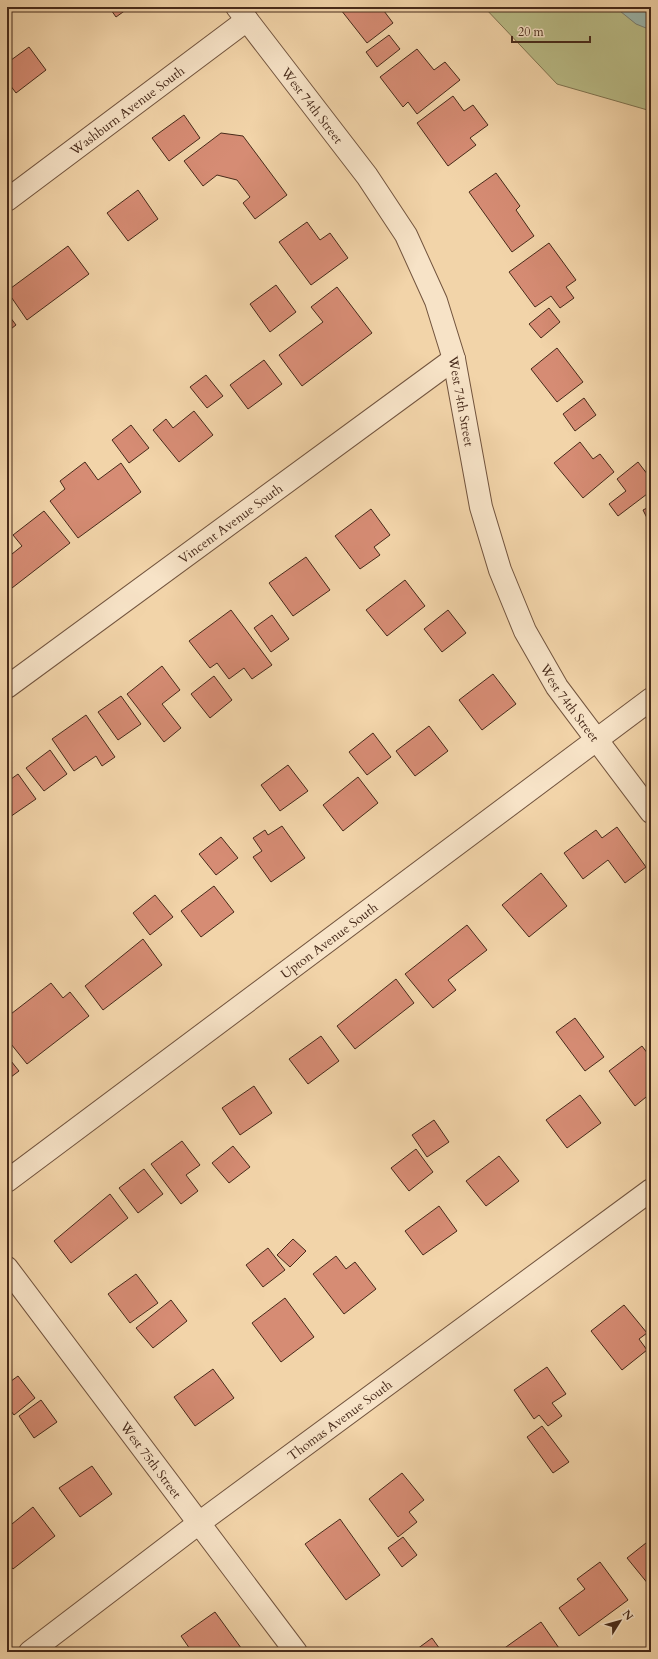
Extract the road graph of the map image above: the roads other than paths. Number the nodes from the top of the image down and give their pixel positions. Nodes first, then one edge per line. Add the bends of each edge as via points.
1 (242, 14) edge
2 (7, 200) edge
3 (454, 359) junction
4 (7, 687) edge
5 (651, 699) edge
6 (596, 740) junction
7 (651, 812) edge
8 (7, 1181) edge
9 (651, 1190) edge
10 (7, 1268) edge
11 (199, 1523) junction
12 (30, 1652) edge
13 (296, 1652) edge

1 - 2 street, Washburn Avenue South
1 - 3 street, West 74th Street via 367,176 406,235 436,301
3 - 4 street, Vincent Avenue South
3 - 6 street, West 74th Street via 481,507 500,570 525,631 557,687
5 - 6 street, Upton Avenue South
6 - 7 street, West 74th Street
6 - 8 street, Upton Avenue South
9 - 11 street, Thomas Avenue South
10 - 11 street, West 75th Street
11 - 12 street, Thomas Avenue South
11 - 13 street, West 75th Street

